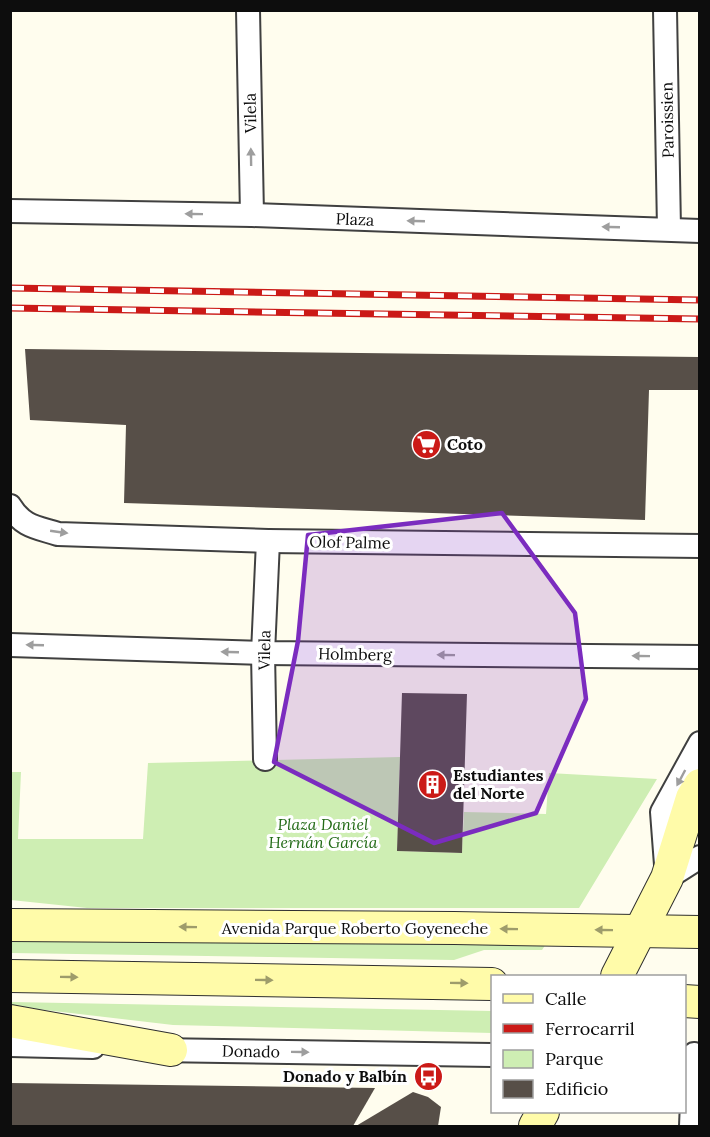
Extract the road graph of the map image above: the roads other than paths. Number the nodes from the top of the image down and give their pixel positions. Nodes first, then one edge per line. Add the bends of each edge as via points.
1 (248, 10) edge
2 (664, 10) edge
3 (10, 211) edge
4 (252, 215) junction
5 (669, 229) junction
6 (699, 231) edge
7 (10, 506) edge
8 (268, 541) junction
9 (699, 546) edge
10 (10, 645) edge
11 (263, 653) junction
12 (699, 657) edge
13 (699, 743) edge
14 (265, 759) dead end
15 (699, 785) edge
16 (699, 841) edge
17 (699, 857) edge
18 (667, 878) junction
19 (10, 925) edge
20 (640, 931) junction
21 (699, 932) edge
22 (617, 975) edge
23 (10, 976) edge
24 (491, 984) edge
25 (10, 1021) edge
26 (10, 1045) edge
27 (171, 1050) junction
28 (693, 1054) edge
29 (491, 1055) edge
30 (691, 1126) edge

4 -> 1 street, Vilela
2 - 5 street, Paroissien
4 -> 3 street, Plaza
5 -> 4 street, Plaza
5 - 6 street, Plaza
7 -> 8 street, Olof Palme via 27,525 58,534
8 - 9 street, Olof Palme
8 - 11 street, Vilela
11 -> 10 street, Holmberg
12 -> 11 street, Holmberg
11 - 14 street, Vilela
13 -> 18 street via 662,812
15 - 18 main road
16 - 18 main road
17 - 18 street
18 - 20 main road
20 -> 19 main road, Avenida Parque Roberto Goyeneche
20 - 21 main road, Avenida Parque Roberto Goyeneche
20 - 22 main road
23 -> 24 main road
25 - 27 main road
26 - 27 street, Donado
27 -> 29 street, Donado
28 - 30 street

